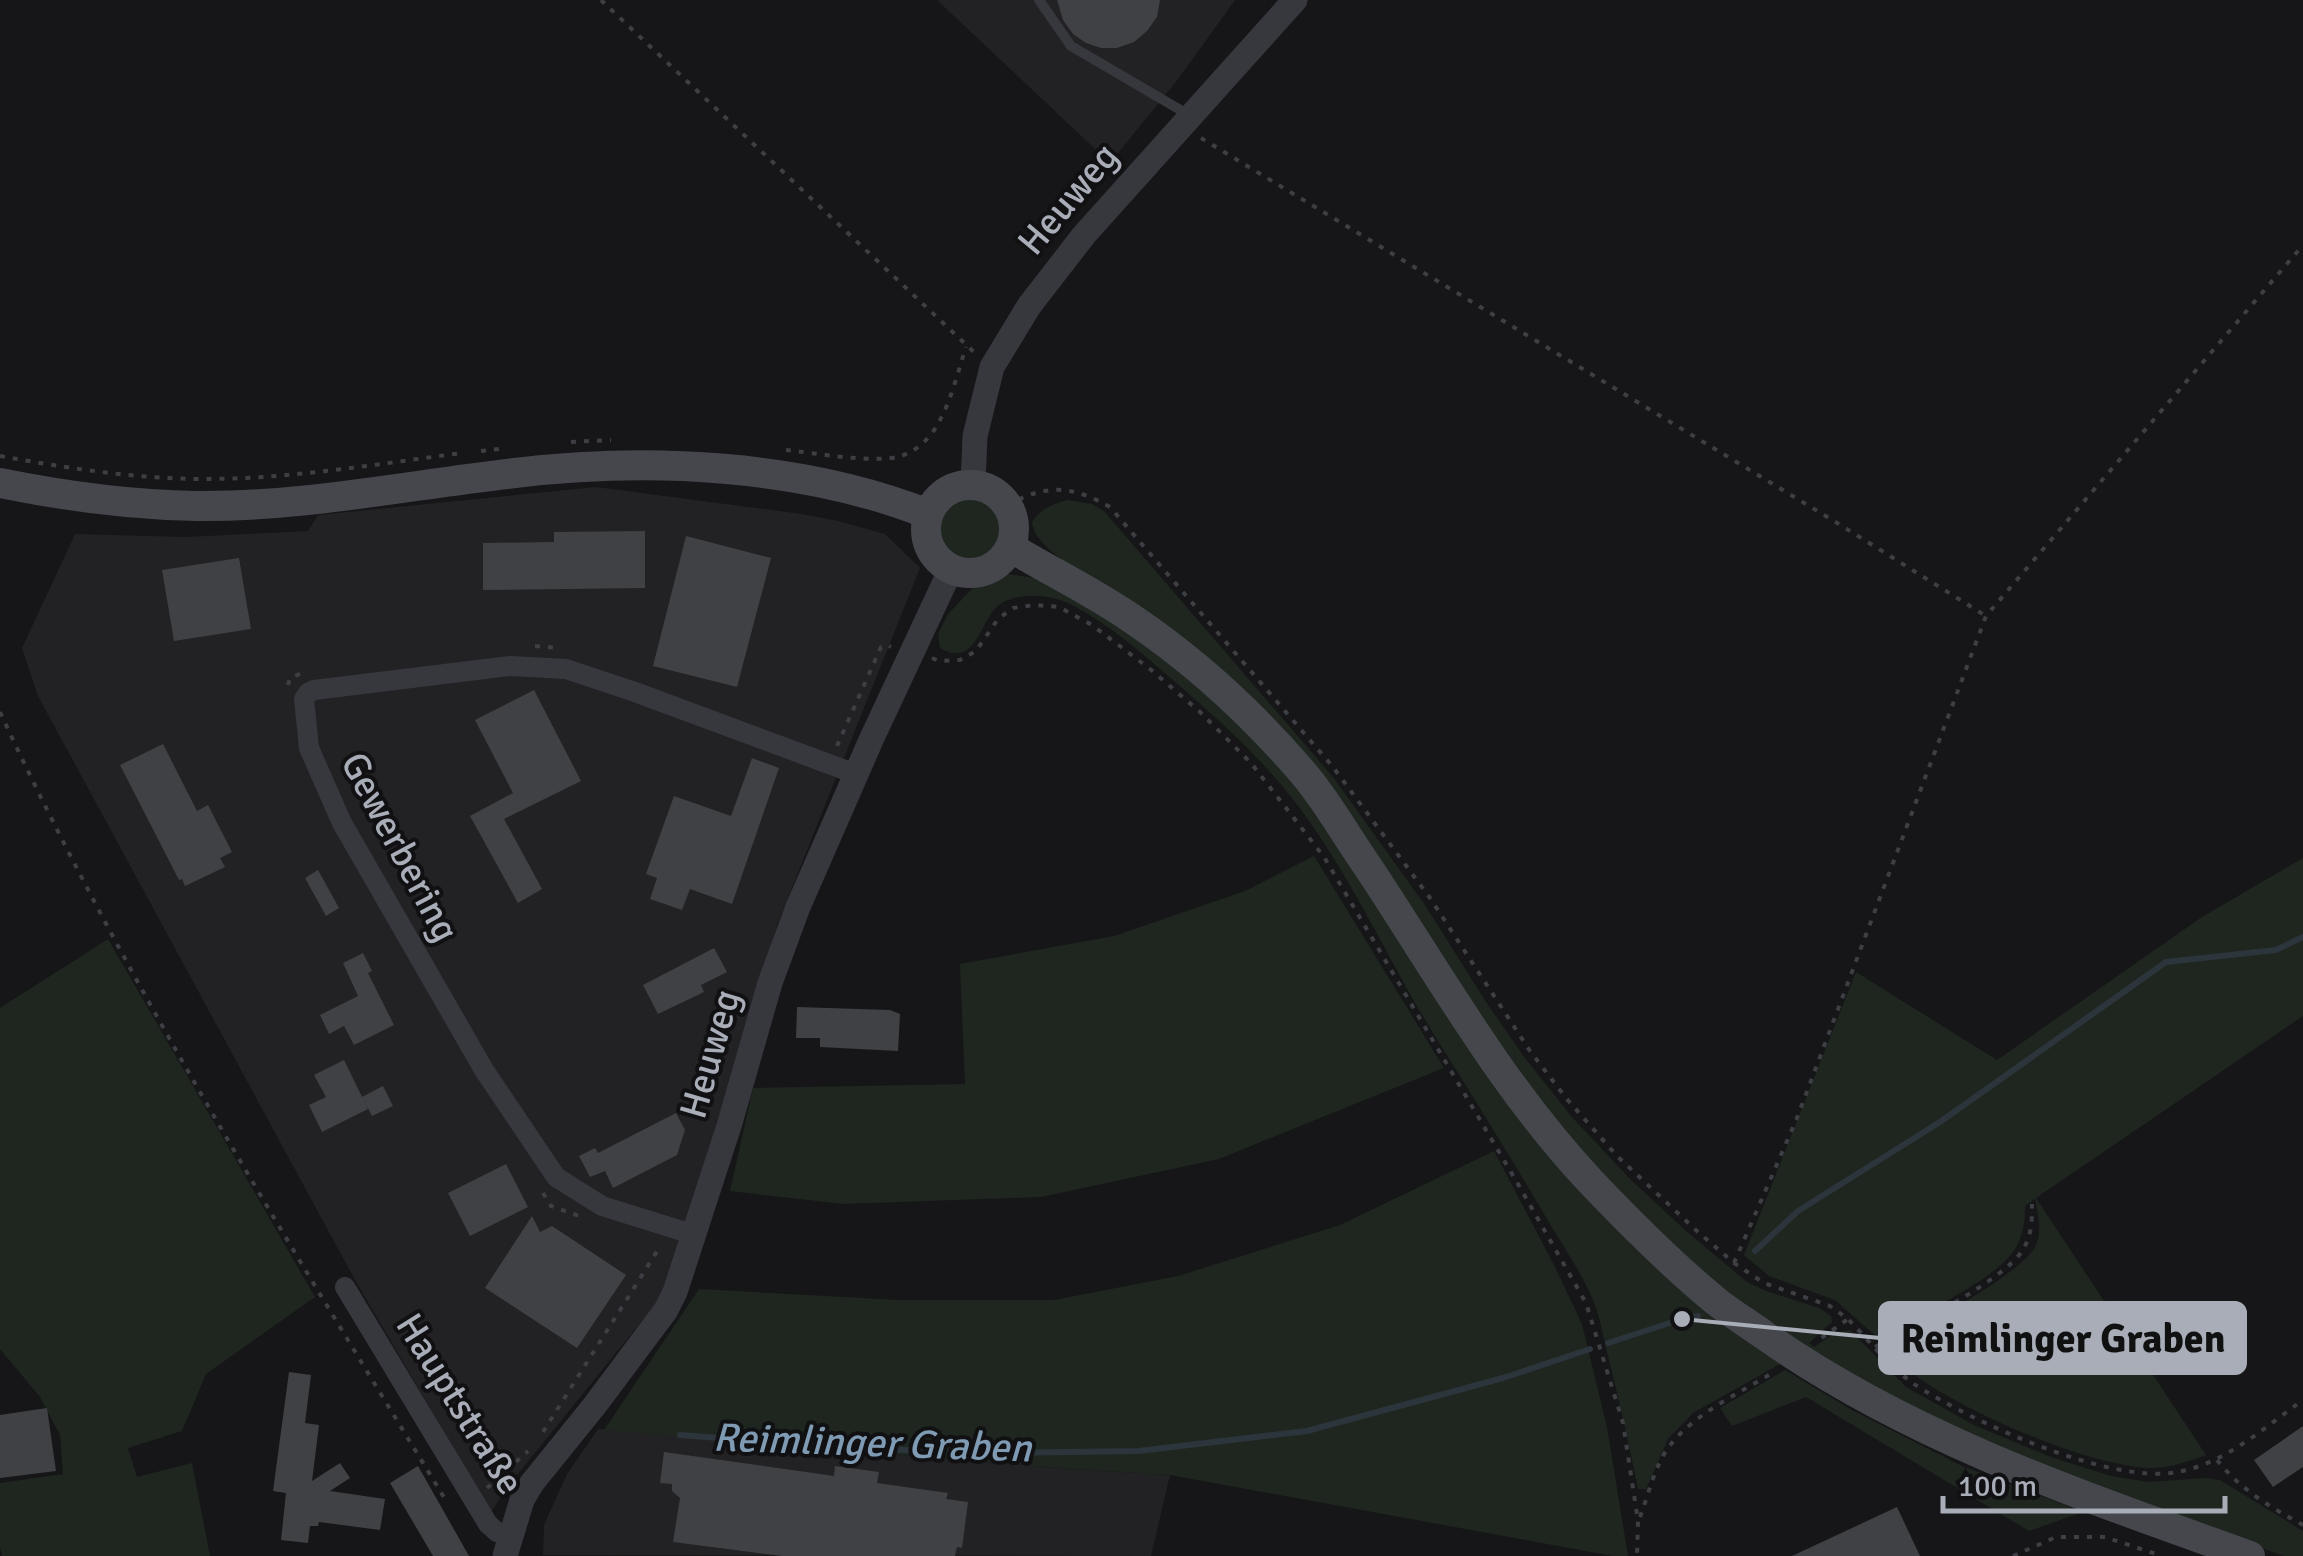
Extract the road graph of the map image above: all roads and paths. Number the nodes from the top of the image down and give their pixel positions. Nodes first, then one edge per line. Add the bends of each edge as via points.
1 (601, 0) edge
2 (1039, 0) edge
3 (1295, 0) edge
4 (1185, 120) junction
5 (2303, 246) edge
6 (992, 367) junction
7 (0, 483) edge
8 (972, 485) junction
9 (1007, 505) junction
10 (928, 514) junction
11 (1010, 548) junction
12 (951, 570) junction
13 (1986, 616) junction
14 (525, 647) dead end
15 (567, 650) dead end
16 (911, 653) junction
17 (316, 671) dead end
18 (288, 688) dead end
19 (0, 712) edge
20 (9, 732) junction
21 (0, 736) edge
22 (834, 752) dead end
23 (856, 774) junction
24 (541, 1191) dead end
25 (2032, 1204) dead end
26 (585, 1218) dead end
27 (695, 1235) junction
28 (662, 1244) dead end
29 (1734, 1263) junction
30 (345, 1287) dead end
31 (1848, 1318) junction
32 (1816, 1342) dead end
33 (1876, 1347) junction
34 (1778, 1369) dead end
35 (2303, 1400) edge
36 (2217, 1460) junction
37 (464, 1501) junction
38 (1638, 1521) junction
39 (2303, 1525) edge
40 (507, 1546) edge
41 (1637, 1556) edge
42 (2013, 1556) edge
43 (2162, 1556) edge
44 (2250, 1556) edge

1 - 6 path
2 - 4 lane via 1071,46
3 - 4 street, Heuweg
4 - 6 street, Heuweg via 1084,234
4 - 13 path
5 - 13 path
6 - 8 street, Heuweg via 975,436
7 - 10 main road via 198,506 519,472 688,467 836,486
8 - 9 main road
8 - 10 main road via 945,492
9 - 11 main road via 1014,526
9 - 29 path via 1028,494 1067,489 1110,507 1333,766 1566,1098
10 - 12 main road via 932,552
11 - 12 main road via 992,568
11 - 44 main road via 1162,641 1300,769 1543,1127 1717,1302 1809,1365 1962,1446
12 - 16 street, Heuweg
13 - 29 path via 1796,1118
14 - 15 path
16 - 22 path via 881,648
16 - 23 street, Heuweg
16 - 38 path via 960,660 1013,608 1058,607 1150,669 1251,763 1324,856 1586,1303 1624,1423
17 - 18 path via 298,673
19 - 20 path
20 - 21 path
20 - 37 path via 96,902 332,1315 445,1499
23 - 27 street, Heuweg via 770,983
23 - 27 street, Gewerbering via 566,668 510,666 314,690 304,699 309,748 342,824 484,1070 556,1177 602,1206
24 - 26 path via 551,1206
25 - 33 path via 2020,1256
27 - 40 street, Heuweg via 666,1310 532,1483
28 - 37 path via 537,1443
29 - 31 path
30 - 37 street, Hauptstraße
31 - 32 path
31 - 33 path
33 - 36 path via 1912,1382 2054,1451 2149,1475
34 - 38 path via 1708,1412 1672,1444
35 - 36 path
36 - 39 path via 2258,1500
37 - 40 street, Hauptstraße
38 - 41 path
42 - 43 path via 2056,1537 2105,1538

